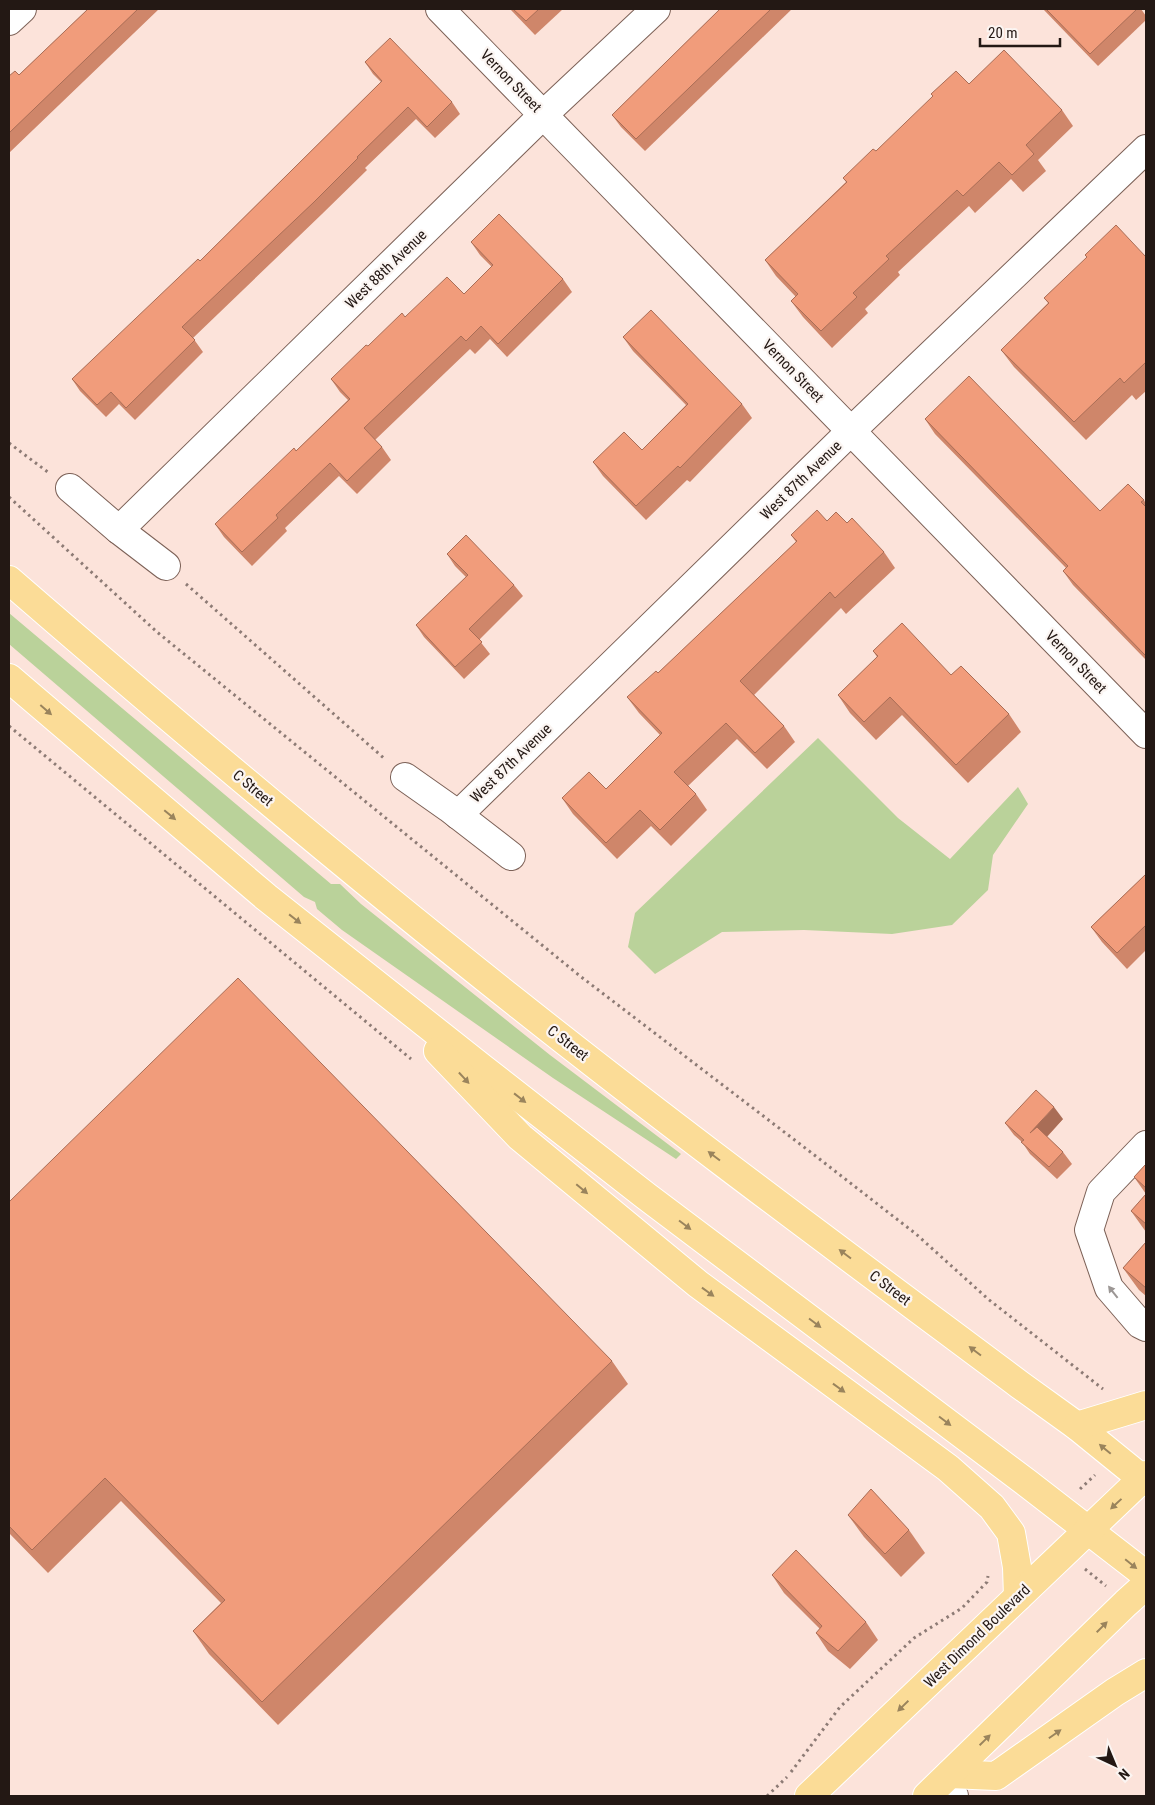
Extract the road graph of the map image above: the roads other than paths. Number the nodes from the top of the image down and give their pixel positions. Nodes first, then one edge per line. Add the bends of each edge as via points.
1 (22, 9) edge
2 (440, 9) edge
3 (656, 9) edge
4 (9, 21) edge
5 (543, 115) junction
6 (1146, 149) edge
7 (851, 431) junction
8 (70, 488) road end
9 (119, 530) junction
10 (166, 566) road end
11 (9, 580) edge
12 (9, 678) edge
13 (1146, 734) edge
14 (405, 777) road end
15 (458, 814) junction
16 (511, 856) dead end
17 (370, 979) junction
18 (1146, 1145) edge
19 (1146, 1327) edge
20 (1146, 1405) edge
21 (1077, 1426) junction
22 (1145, 1479) edge
23 (1089, 1530) junction
24 (1146, 1576) edge
25 (1146, 1585) edge
26 (1018, 1597) junction
27 (1146, 1673) edge
28 (943, 1787) edge
29 (809, 1796) edge

1 - 4 street
2 - 5 street, Vernon Street
3 - 5 street, West 88th Avenue
5 - 7 street, Vernon Street
5 - 9 street, West 88th Avenue
6 - 7 street, West 87th Avenue
7 - 13 street, Vernon Street
7 - 15 street, West 87th Avenue
8 - 9 street
9 - 10 street
21 -> 11 main road, C Street via 687,1136 512,1000 205,748
12 -> 17 main road via 266,897
14 - 15 street
15 - 16 street
17 -> 23 main road via 646,1196
17 -> 26 main road via 520,1137 698,1284 948,1468 992,1507 1011,1532
19 -> 18 street via 1109,1288 1089,1230 1101,1192
20 - 21 main road
22 -> 21 main road, C Street
22 -> 23 main road, West Dimond Boulevard
23 -> 24 main road
23 - 26 main road, West Dimond Boulevard
28 -> 25 main road
26 -> 29 main road, West Dimond Boulevard
28 -> 27 main road via 996,1776

